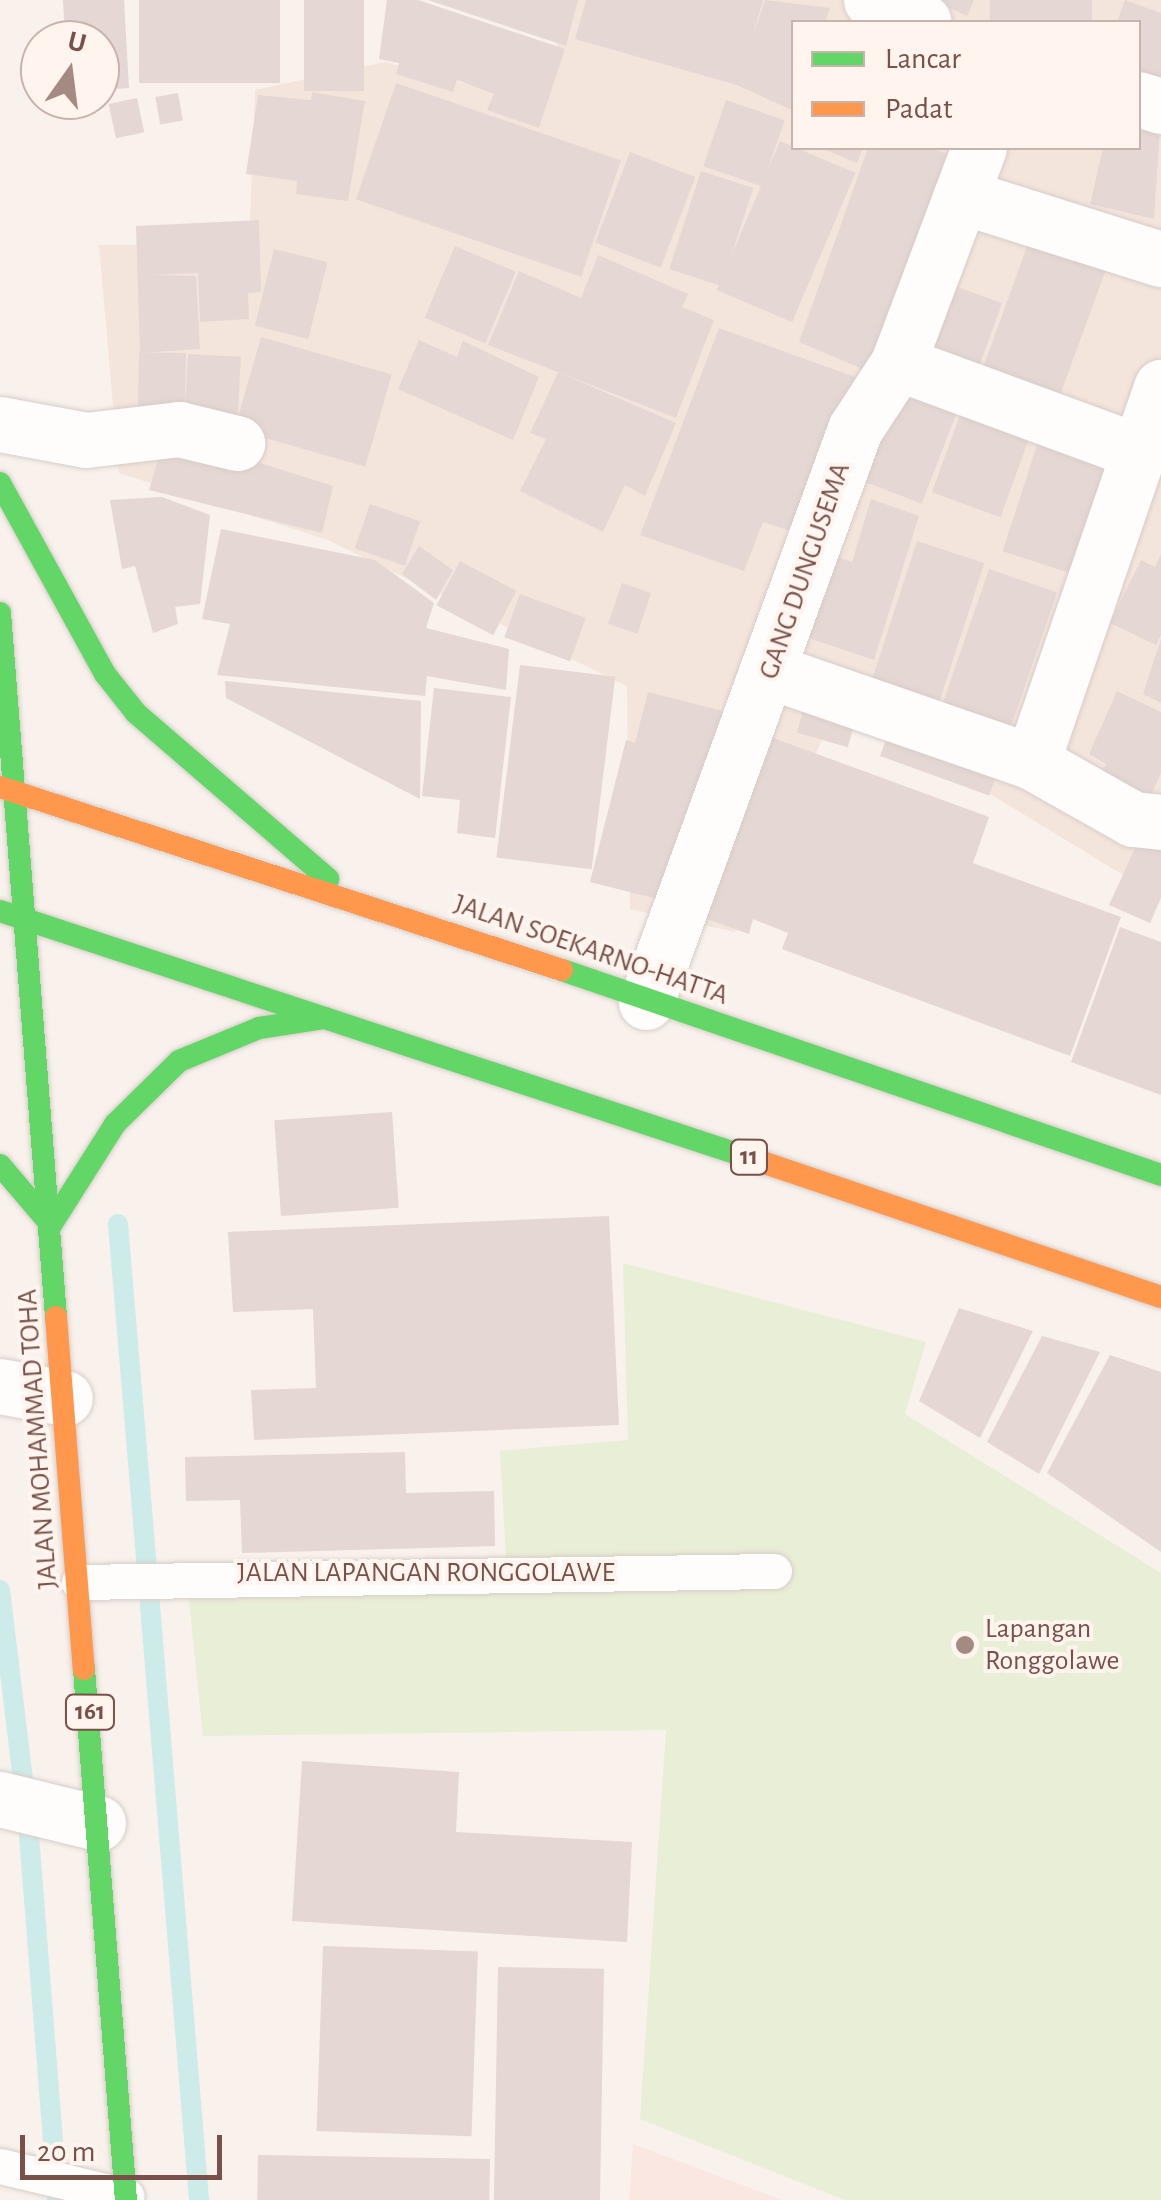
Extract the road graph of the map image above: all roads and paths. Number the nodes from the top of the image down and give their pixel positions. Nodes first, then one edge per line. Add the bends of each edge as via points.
1 (871, 0) edge
2 (919, 20) edge
3 (970, 172) edge
4 (1161, 260) edge
5 (898, 363) junction
6 (1161, 387) edge
7 (0, 424) edge
8 (237, 444) dead end
9 (1140, 452) junction
10 (0, 483) edge
11 (0, 613) edge
12 (767, 670) junction
13 (1032, 762) junction
14 (9, 790) edge
15 (1161, 822) edge
16 (350, 897) junction
17 (0, 911) edge
18 (26, 920) junction
19 (646, 1002) junction
20 (336, 1017) junction
21 (0, 1165) edge
22 (1161, 1176) edge
23 (51, 1225) junction
24 (1161, 1298) edge
25 (0, 1386) edge
26 (66, 1398) junction
27 (774, 1571) dead end
28 (79, 1582) junction
29 (0, 1799) edge
30 (98, 1823) junction
31 (0, 2166) edge
32 (126, 2198) edge

1 - 2 street
3 - 4 street
3 - 5 street, GANG DUNGUSEMA
5 - 9 street
5 - 12 street, GANG DUNGUSEMA via 855,428
6 - 9 street
7 - 8 street via 86,440 180,429
9 - 13 street
10 - 16 main road via 104,674 136,713 200,776
11 - 14 main road, JALAN MOHAMMAD TOHA / 161
12 - 13 street
12 - 19 street, GANG DUNGUSEMA
13 - 15 street via 1134,819
14 - 16 main road, JALAN SOEKARNO-HATTA
14 - 18 main road, JALAN MOHAMMAD TOHA / 161
16 - 19 main road, JALAN SOEKARNO-HATTA
17 - 18 main road, 11
18 - 20 main road, 11
18 - 23 main road, JALAN MOHAMMAD TOHA / 161
19 - 22 main road, JALAN SOEKARNO-HATTA
20 - 23 main road via 258,1028 179,1062 115,1124
20 - 24 main road, 11
21 - 23 main road
23 - 26 main road, JALAN MOHAMMAD TOHA / 161
25 - 26 street
26 - 28 main road, JALAN MOHAMMAD TOHA / 161
27 - 28 lane, JALAN LAPANGAN RONGGOLAWE
28 - 30 main road, JALAN MOHAMMAD TOHA / 161
29 - 30 street
30 - 32 main road, JALAN MOHAMMAD TOHA / 161
31 - 32 lane

